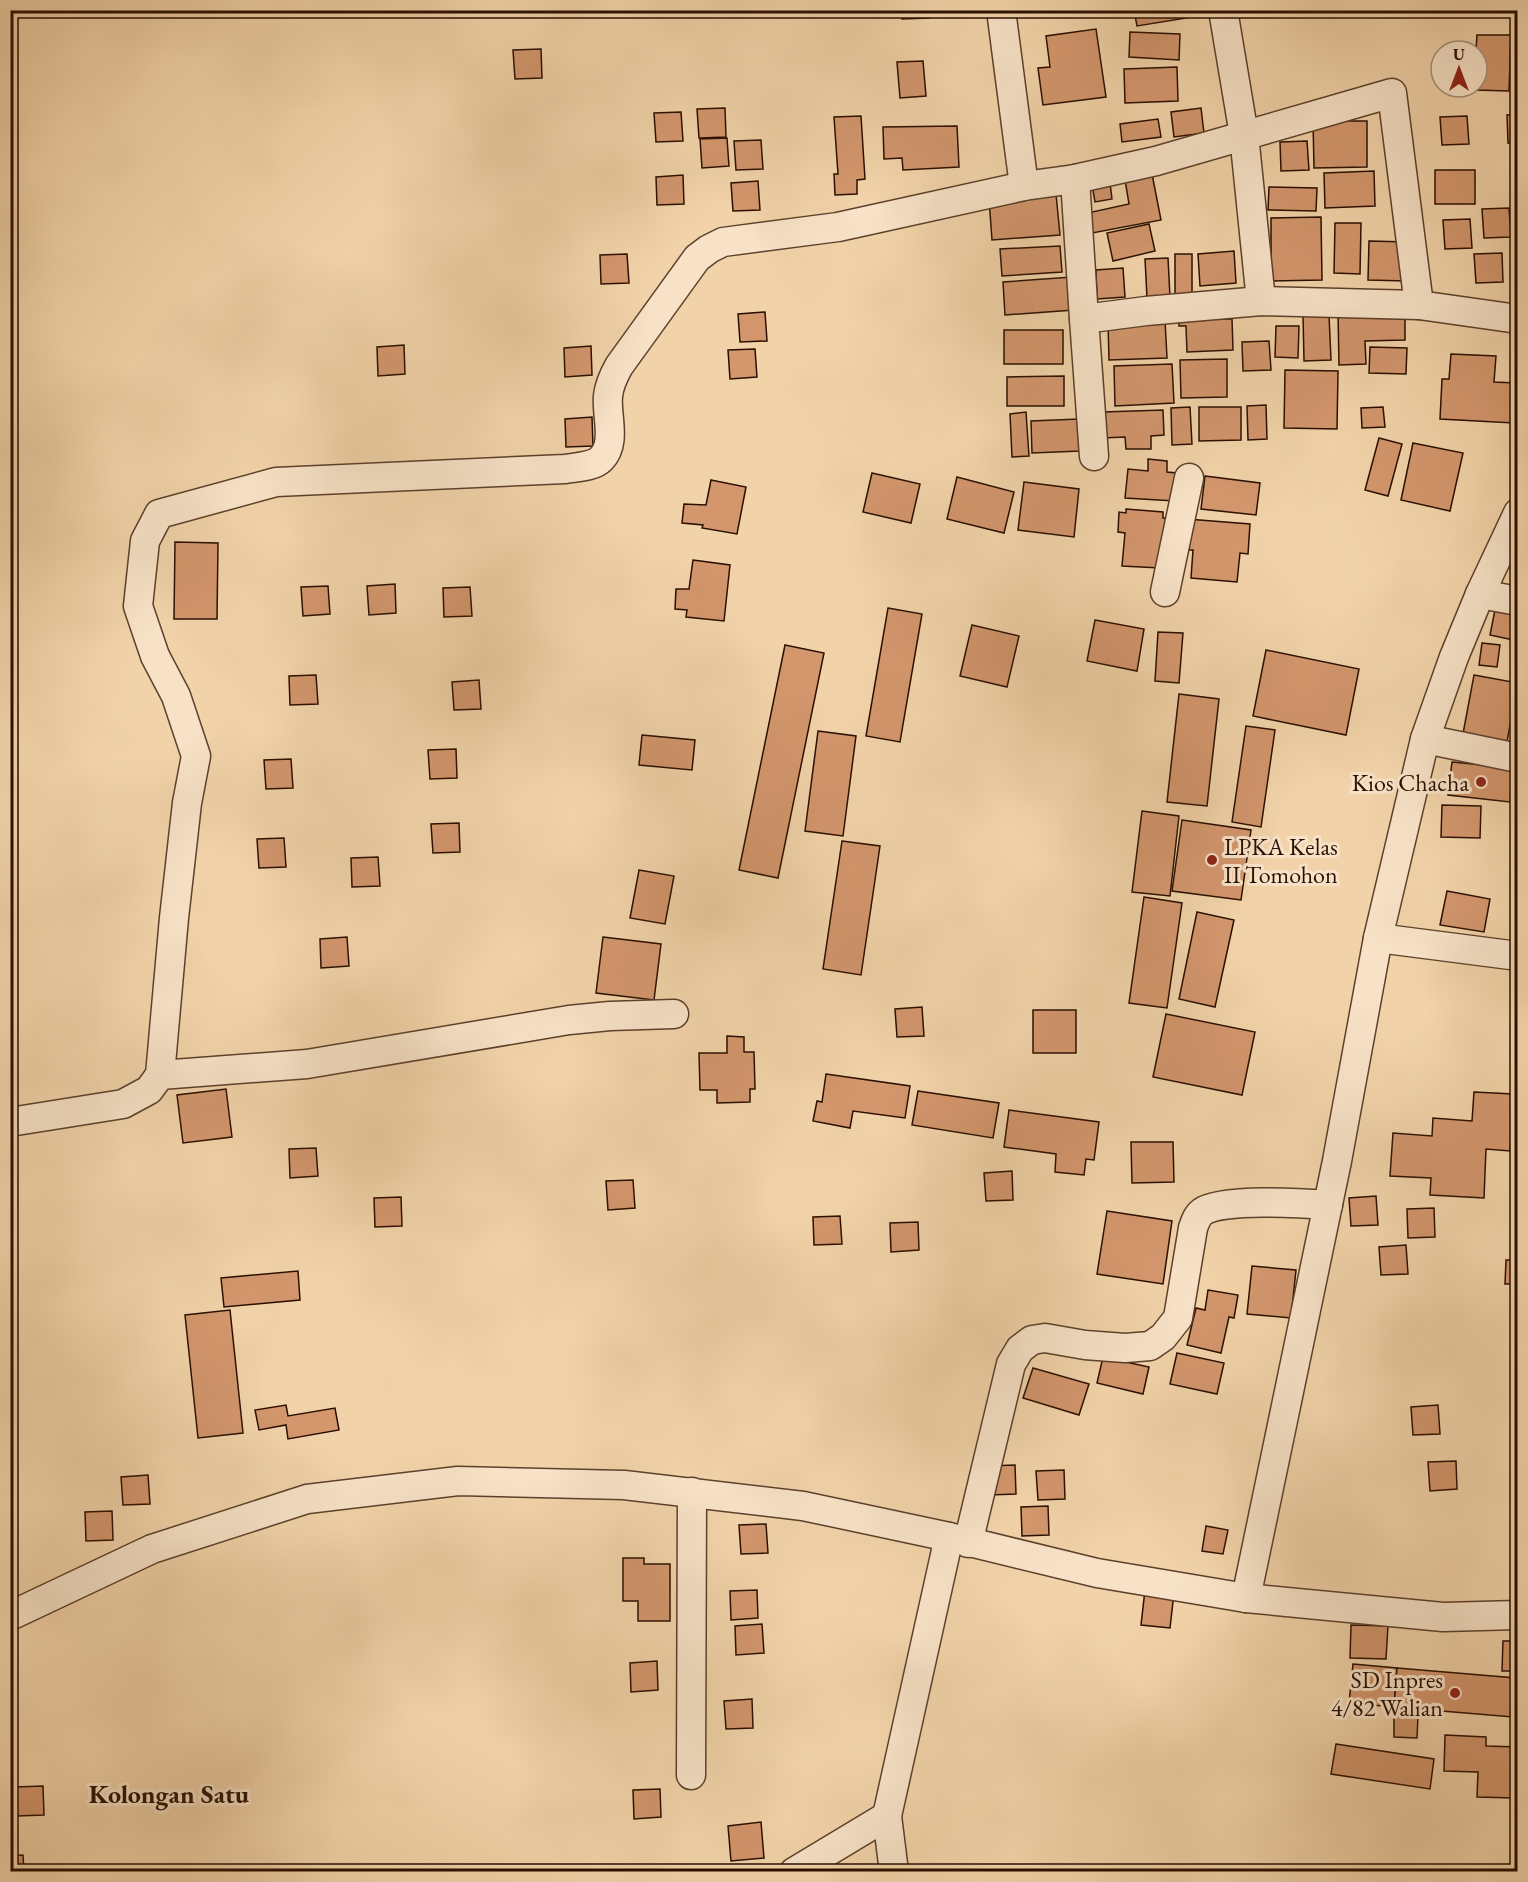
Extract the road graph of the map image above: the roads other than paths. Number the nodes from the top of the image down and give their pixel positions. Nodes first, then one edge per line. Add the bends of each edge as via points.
1 (1001, 10) edge
2 (1223, 10) edge
3 (1244, 135) junction
4 (1075, 179) junction
5 (1024, 186) junction
6 (1261, 301) junction
7 (1419, 305) junction
8 (1518, 319) edge
9 (1084, 320) junction
10 (1094, 456) dead end
11 (1189, 478) dead end
12 (1518, 513) edge
13 (1165, 592) dead end
14 (1480, 594) junction
15 (1518, 601) edge
16 (1425, 739) junction
17 (1518, 758) edge
18 (1378, 938) junction
19 (1518, 956) edge
20 (674, 1014) dead end
21 (160, 1075) junction
22 (10, 1122) edge
23 (1328, 1204) junction
24 (692, 1492) junction
25 (958, 1540) junction
26 (1246, 1598) junction
27 (1518, 1615) edge
28 (10, 1616) edge
29 (691, 1774) dead end
30 (887, 1816) junction
31 (794, 1872) edge
32 (894, 1872) edge

1 - 5 street
2 - 3 street
3 - 4 street
3 - 6 street
3 - 7 street via 1392,93
4 - 5 street
4 - 9 street
5 - 21 street via 837,227 723,242 709,249 690,267 612,379 608,397 611,430 606,451 600,460 588,465 276,482 159,514 145,540 138,606 196,756 187,803
6 - 7 street
6 - 9 street
7 - 8 street
9 - 10 street
11 - 13 street
12 - 14 street
14 - 15 street
14 - 16 street
16 - 17 street
16 - 18 street
18 - 19 street
18 - 23 street
20 - 21 street via 570,1020 307,1064
21 - 22 street via 149,1090 123,1104
23 - 25 street via 1268,1202 1215,1206 1203,1211 1193,1228 1178,1318 1150,1346 1085,1345 1045,1338 1032,1340 1020,1349 1011,1364
23 - 26 street
24 - 25 street via 803,1506
24 - 28 street via 624,1485 458,1481 307,1499 152,1549
24 - 29 street
25 - 26 street via 1097,1573
25 - 30 street
26 - 27 street via 1443,1617
30 - 31 street
30 - 32 street

